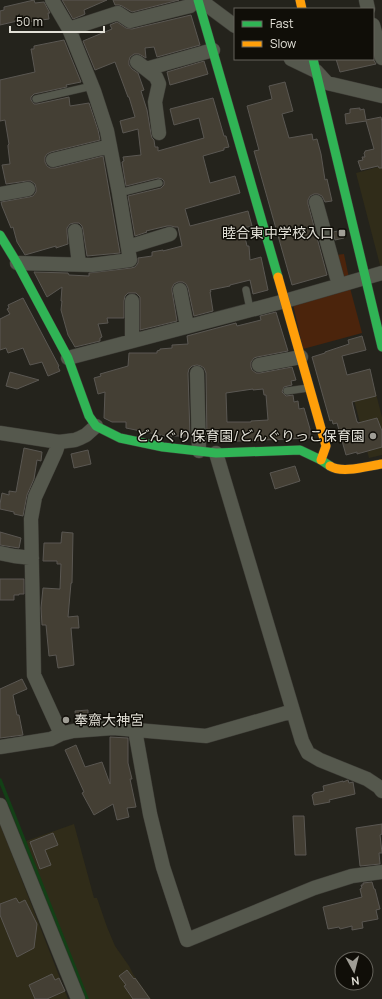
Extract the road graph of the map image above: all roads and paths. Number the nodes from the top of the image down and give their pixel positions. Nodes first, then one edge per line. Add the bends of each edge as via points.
1 (52, 0) edge
2 (198, 0) edge
3 (234, 25) edge
4 (374, 28) edge
5 (69, 29) junction
6 (380, 44) edge
7 (213, 50) junction
8 (382, 58) edge
9 (295, 60) edge
10 (315, 65) edge
11 (92, 86) junction
12 (382, 96) edge
13 (36, 99) dead end
14 (159, 133) dead end
15 (110, 146) junction
16 (53, 160) dead end
17 (159, 183) dead end
18 (28, 189) dead end
19 (119, 193) junction
20 (0, 194) edge
21 (316, 202) dead end
22 (75, 231) dead end
23 (170, 234) dead end
24 (1, 238) edge
25 (128, 247) junction
26 (18, 263) junction
27 (78, 264) junction
28 (382, 273) edge
29 (364, 277) junction
30 (339, 285) junction
31 (180, 290) dead end
32 (246, 290) dead end
33 (132, 301) dead end
34 (285, 301) junction
35 (250, 309) junction
36 (187, 326) junction
37 (132, 341) junction
38 (382, 347) edge
39 (301, 357) junction
40 (68, 358) junction
41 (259, 364) dead end
42 (198, 373) dead end
43 (309, 388) junction
44 (287, 391) dead end
45 (96, 426) junction
46 (0, 432) edge
47 (58, 442) junction
48 (199, 451) junction
49 (216, 453) junction
50 (321, 460) junction
51 (382, 464) edge
52 (0, 553) edge
53 (32, 558) junction
54 (293, 710) junction
55 (135, 730) junction
56 (61, 734) junction
57 (0, 747) edge
58 (382, 791) edge
59 (0, 805) edge
60 (382, 872) edge
61 (78, 999) edge

1 - 5 street
2 - 3 street
2 - 5 street via 190,6 130,21 118,13
2 - 7 street
4 - 6 street
5 - 11 street
6 - 8 street
7 - 14 street via 142,66 156,77 159,84 155,102
7 - 34 street
9 - 10 street
10 - 12 street via 327,82
10 - 29 street
11 - 13 lane
11 - 15 street
15 - 16 street
15 - 19 street
17 - 19 lane
18 - 20 street
19 - 25 street
21 - 30 street
22 - 27 street
23 - 25 street
24 - 26 street
25 - 27 street via 130,260
26 - 27 street
26 - 40 street
28 - 29 street
29 - 30 street
29 - 38 street
30 - 34 street
31 - 36 street
32 - 35 lane
33 - 37 street
34 - 35 street
34 - 39 street
35 - 36 street
36 - 37 street
37 - 40 street
39 - 41 street
39 - 43 street
40 - 45 street via 89,416
42 - 48 street
43 - 44 lane
43 - 50 street via 326,446
45 - 47 street via 80,438
45 - 48 street via 120,438
46 - 47 street
47 - 53 street via 36,497 31,519
48 - 49 street
49 - 50 street via 300,450
49 - 54 street
50 - 51 street via 335,468 352,469
52 - 53 street
53 - 56 street via 34,675
54 - 55 street via 206,736
54 - 58 street via 308,753 367,779
55 - 56 street via 113,728
55 - 60 street via 150,814 163,867 187,940 314,888 352,876
56 - 57 street via 51,739
59 - 61 street

